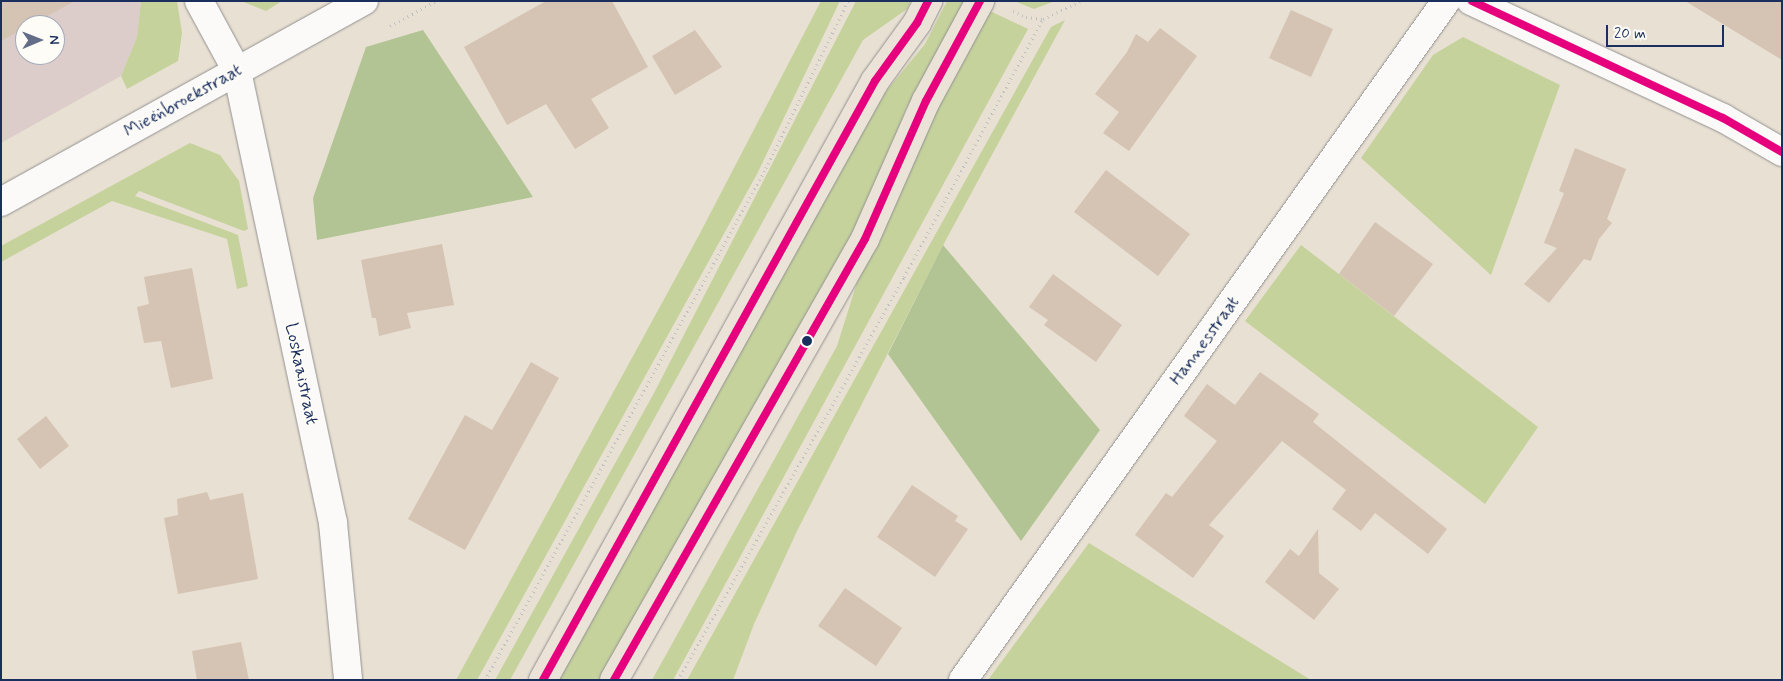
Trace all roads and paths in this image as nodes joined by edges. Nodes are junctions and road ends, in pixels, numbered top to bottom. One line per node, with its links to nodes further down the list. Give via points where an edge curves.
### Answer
1 (199, 1): 10 (street, Loskaaistraat)
2 (364, 1): 10 (street, Mieënbroekstraat)
3 (848, 1): 14 (path, via 766,168)
4 (928, 1): 15 (main road, via 917,23 875,81)
5 (1082, 1): 9 (path)
6 (1446, 1): 18 (street, Hannesstraat)
7 (1472, 1): 11 (street, via 1723,118)
8 (992, 4): 9 (path, via 1026,17); 16 (main road, via 926,101 865,239)
9 (1043, 19): 17 (path, via 904,277)
10 (237, 71): 12 (street, Mieënbroekstraat); 13 (street, Loskaaistraat, via 333,523 350,667)
11 (1782, 152)
12 (1, 202)
13 (348, 680)
14 (484, 680)
15 (543, 680)
16 (614, 680)
17 (678, 680)
18 (963, 680)

